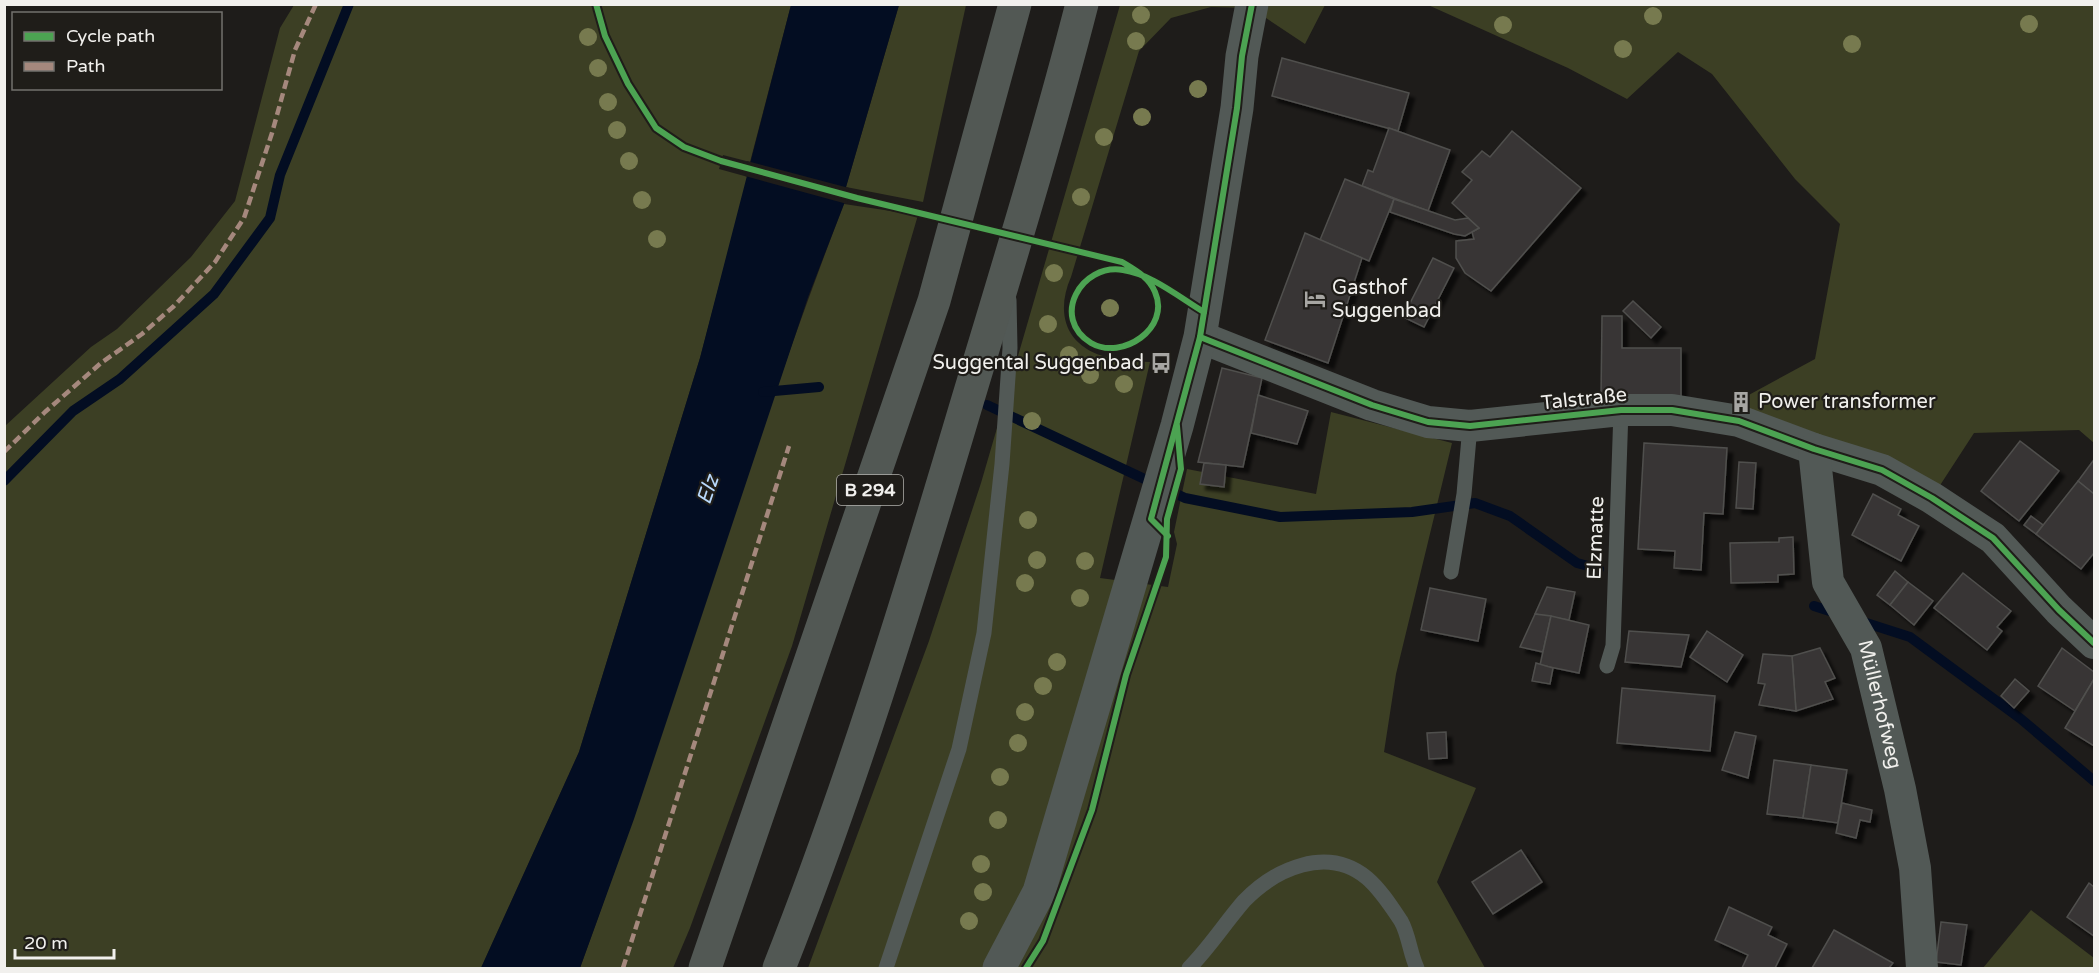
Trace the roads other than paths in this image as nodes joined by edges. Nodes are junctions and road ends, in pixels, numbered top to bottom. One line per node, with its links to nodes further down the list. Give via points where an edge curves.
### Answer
1 (1015, 4): 12 (highway, B 294, via 934,301)
2 (1082, 4): 4 (highway)
3 (1252, 4): 5 (street)
4 (1009, 264): 13 (highway, via 908,599); 14 (lane, via 1010,348 984,633 958,749)
5 (1200, 337): 7 (street, Talstraße, via 1372,405 1428,422); 15 (street, via 1151,519 1038,892)
6 (1621, 410): 7 (street, Talstraße); 8 (street, Talstraße, via 1672,410 1739,420); 11 (lane, Elzmatte, via 1613,646)
7 (1470, 426): 9 (lane)
8 (1814, 449): 10 (street, Talstraße, via 1882,470 1993,538); 18 (street, Müllerhofweg, via 1828,582 1866,648 1900,789 1915,868)
9 (1451, 572)
10 (2094, 643)
11 (1607, 666)
12 (705, 969)
13 (779, 969)
14 (886, 969)
15 (999, 969)
16 (1189, 969): 17 (lane, via 1254,893 1278,873 1319,861 1365,876 1379,890 1402,923)
17 (1417, 969)
18 (1922, 969)

